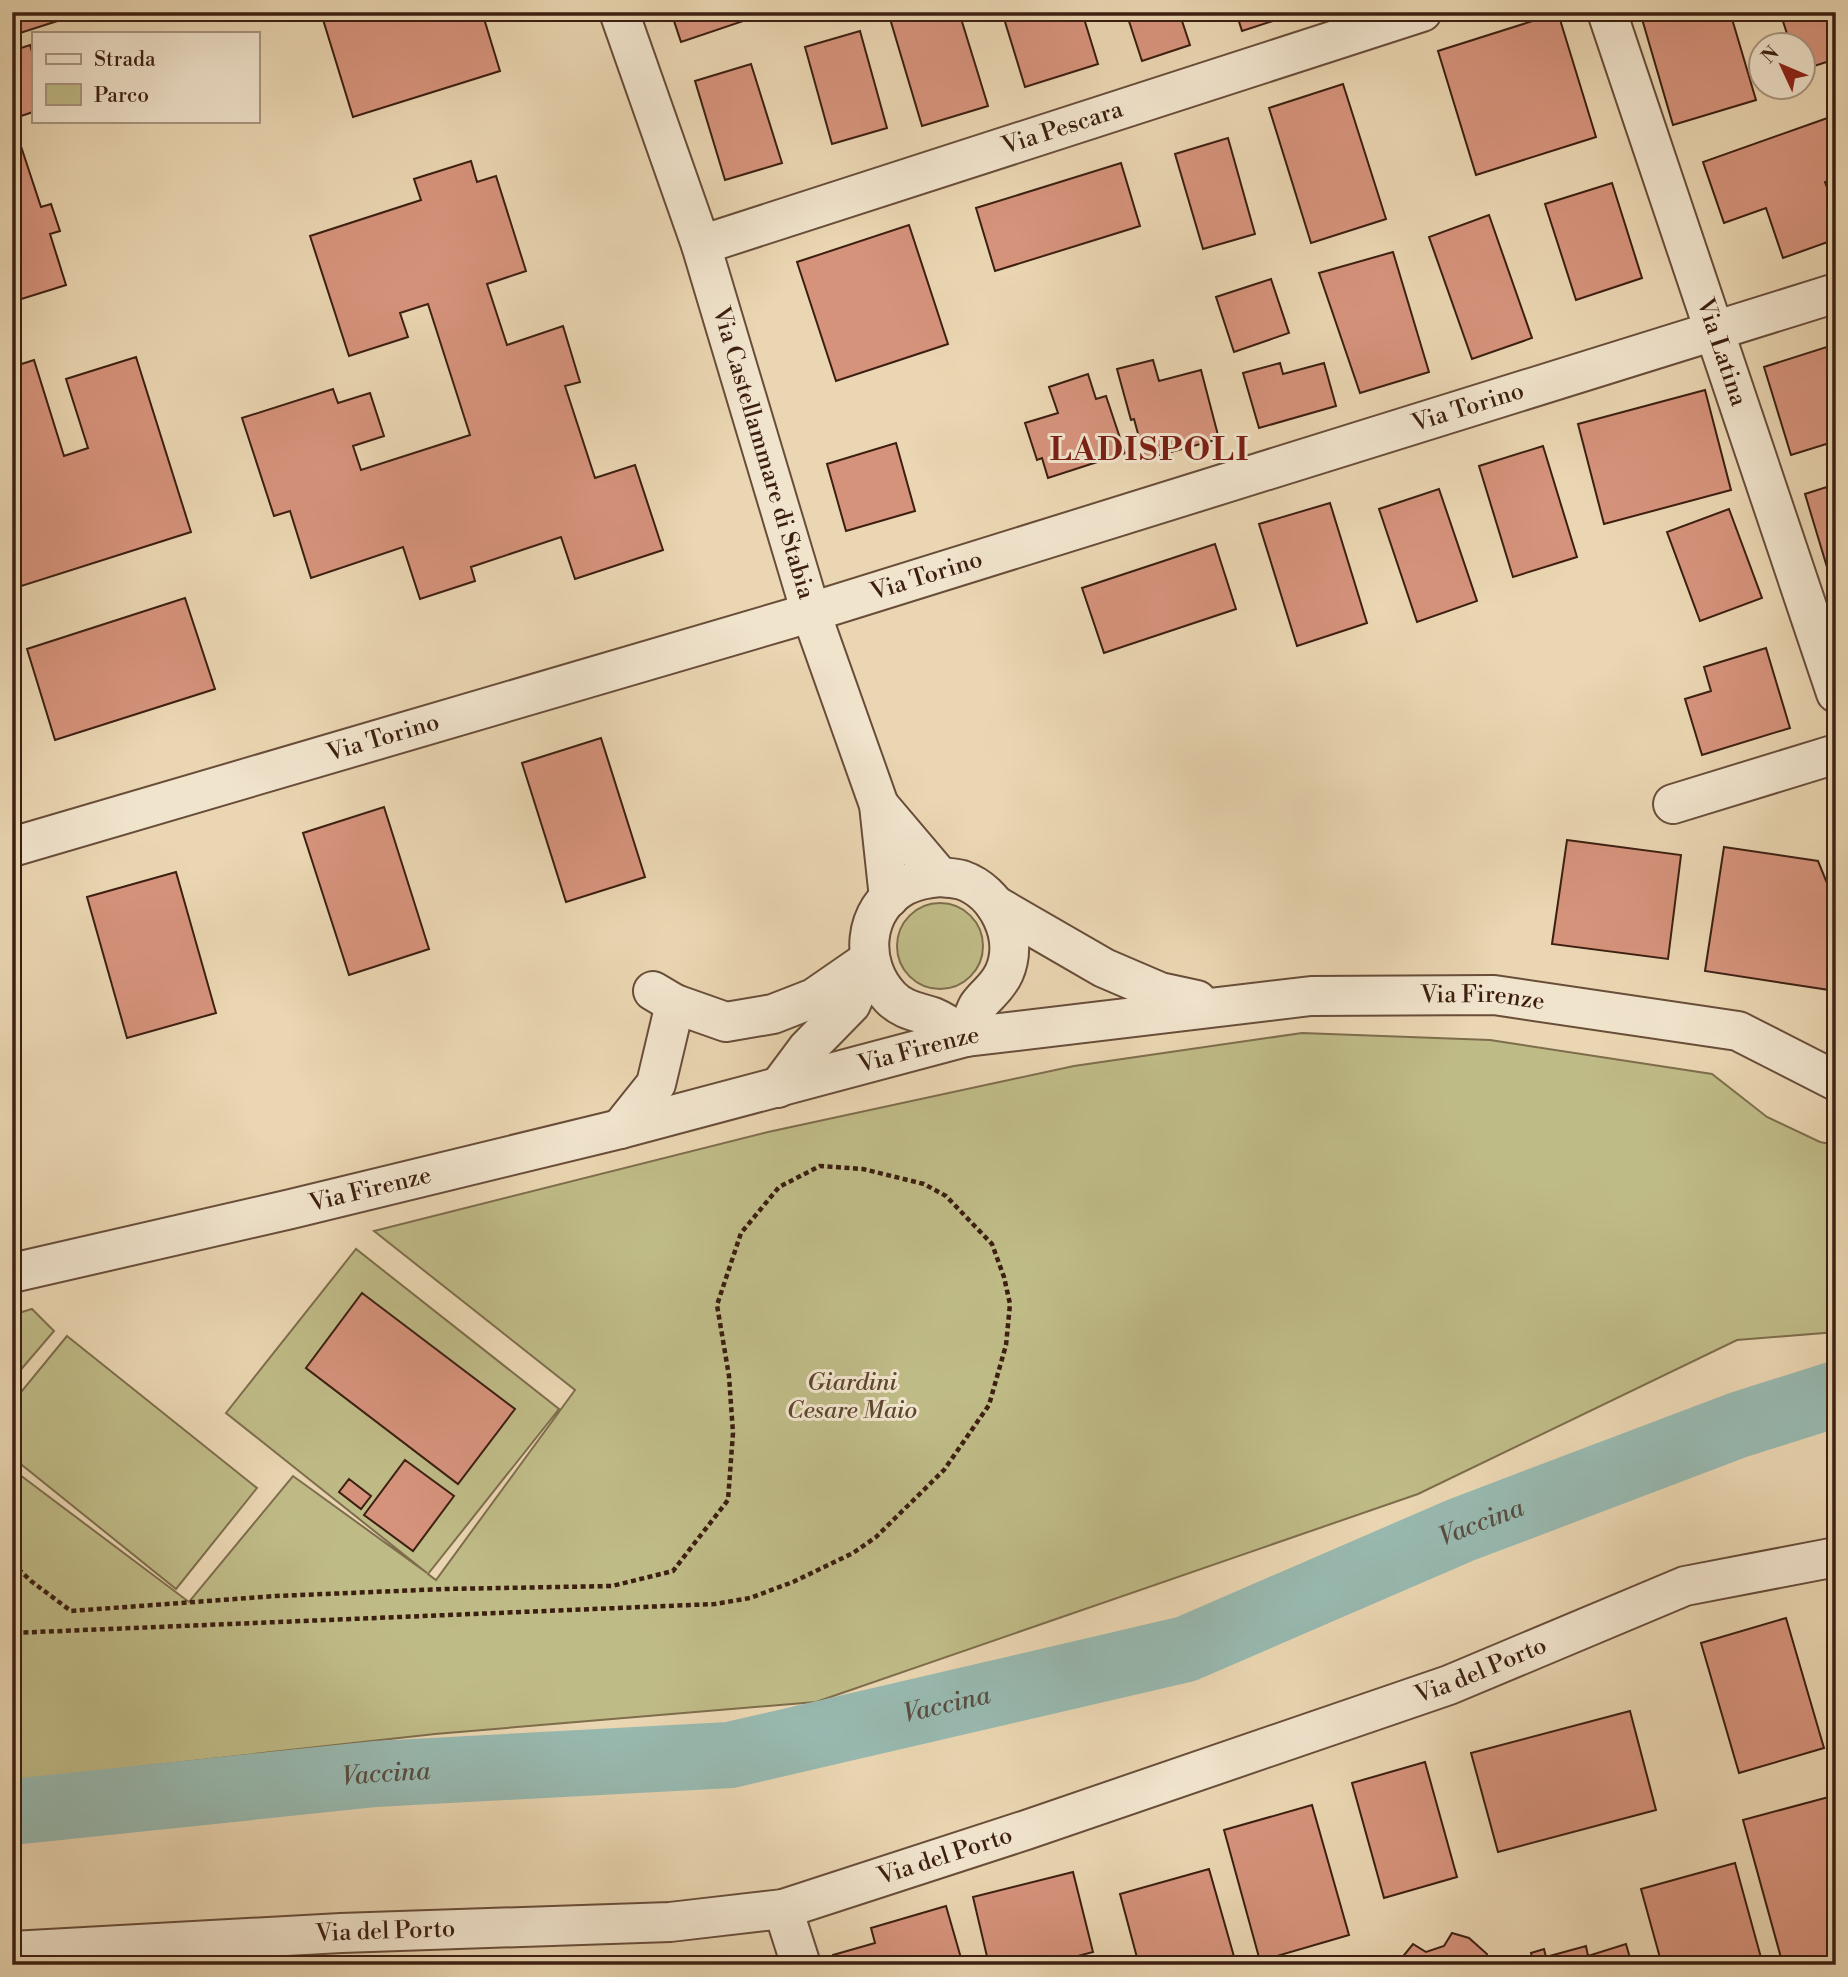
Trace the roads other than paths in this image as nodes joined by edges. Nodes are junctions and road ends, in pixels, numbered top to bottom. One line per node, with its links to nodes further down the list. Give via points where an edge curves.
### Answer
1 (620, 12): 4 (street, Via Castellammare di Stabia)
2 (1422, 12): 4 (street, Via Pescara)
3 (1607, 12): 6 (street, Via Latina)
4 (702, 244): 7 (street, Via Castellammare di Stabia)
5 (1836, 293): 6 (street, Via Torino)
6 (1714, 330): 7 (street, Via Torino); 8 (street, Via Latina)
7 (811, 612): 11 (street, Via Castellammare di Stabia); 12 (street, Via Torino)
8 (1836, 693)
9 (1836, 754): 10 (street)
10 (1673, 804)
11 (879, 805): 13 (street); 14 (street, Via Castellammare di Stabia)
12 (12, 847)
13 (940, 877): 14 (street, via 921,879); 15 (street, via 961,880)
14 (889, 898): 16 (street, via 869,937)
15 (995, 905): 17 (street, via 1104,968 1160,992); 19 (street, via 1008,936 1006,970 995,990 978,1005)
16 (869, 960): 19 (street, via 877,982 892,1000); 22 (street, via 851,1004 807,1049); 23 (street, via 814,998 773,1014 726,1022 664,998 656,1084)
17 (1223, 1006): 18 (street, Via Firenze, via 1311,996 1494,995); 19 (street, Via Firenze)
18 (1738, 1031): 20 (street); 21 (street, Via Firenze)
19 (966, 1037): 22 (street, Via Firenze)
20 (1836, 1050)
21 (1836, 1081)
22 (778, 1088): 23 (street, Via Firenze)
23 (620, 1129): 24 (street, Via Firenze)
24 (12, 1273)
25 (1836, 1557): 26 (street, Via del Porto, via 1685,1586 1449,1685)
26 (783, 1909): 28 (street, Via del Porto, via 670,1922 341,1933); 29 (street)
27 (12, 1951): 28 (street, Via del Porto)
28 (58, 1957)
29 (801, 1965)

